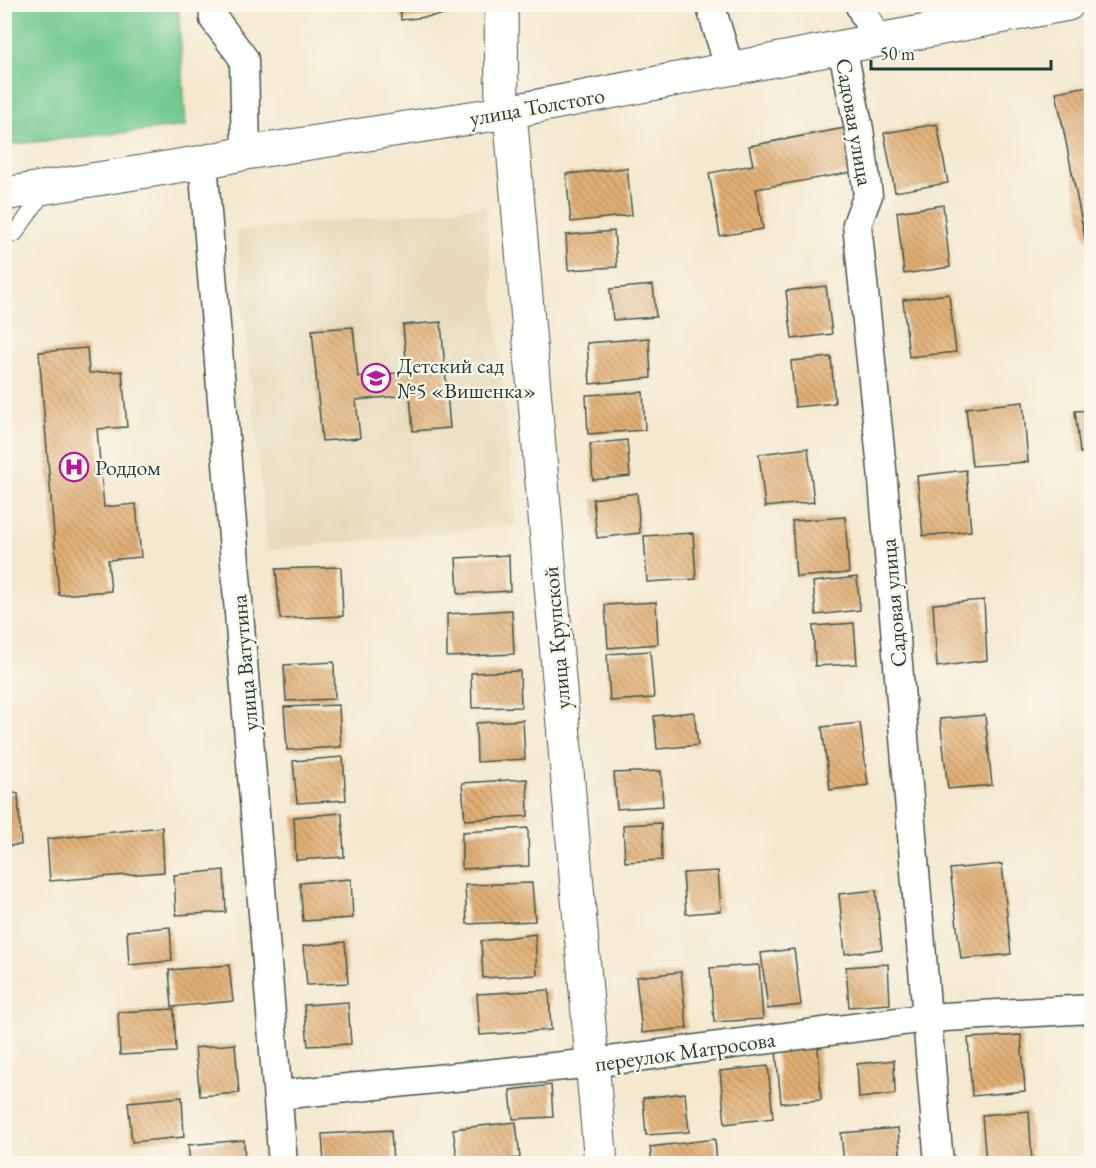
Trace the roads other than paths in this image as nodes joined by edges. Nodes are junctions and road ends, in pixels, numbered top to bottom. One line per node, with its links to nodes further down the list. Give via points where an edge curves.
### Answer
1 (213, 4): 10 (street, via 214,19 244,59)
2 (501, 4): 9 (main road, улица Крупской)
3 (710, 4): 8 (street)
4 (859, 4): 6 (street, Садовая улица)
5 (1068, 4): 6 (main road, улица Толстого)
6 (877, 41): 7 (main road, улица Толстого)
7 (842, 47): 8 (main road, улица Толстого); 16 (street, Садовая улица, via 868,195 857,224 882,469)
8 (730, 70): 9 (main road, улица Толстого)
9 (506, 113): 10 (main road, улица Толстого); 17 (main road, улица Крупской)
10 (246, 153): 11 (main road, улица Толстого)
11 (203, 162): 12 (main road, улица Толстого); 18 (street, улица Ватутина)
12 (47, 187): 13 (main road, улица Толстого); 14 (lane, via 15,234)
13 (4, 194)
14 (4, 236)
15 (1092, 1009): 16 (street, переулок Матросова)
16 (926, 1018): 17 (street, переулок Матросова); 21 (street, Садовая улица)
17 (593, 1063): 18 (street, переулок Матросова); 20 (main road, улица Крупской)
18 (279, 1095): 19 (street, улица Ватутина)
19 (283, 1164)
20 (601, 1164)
21 (939, 1164)

